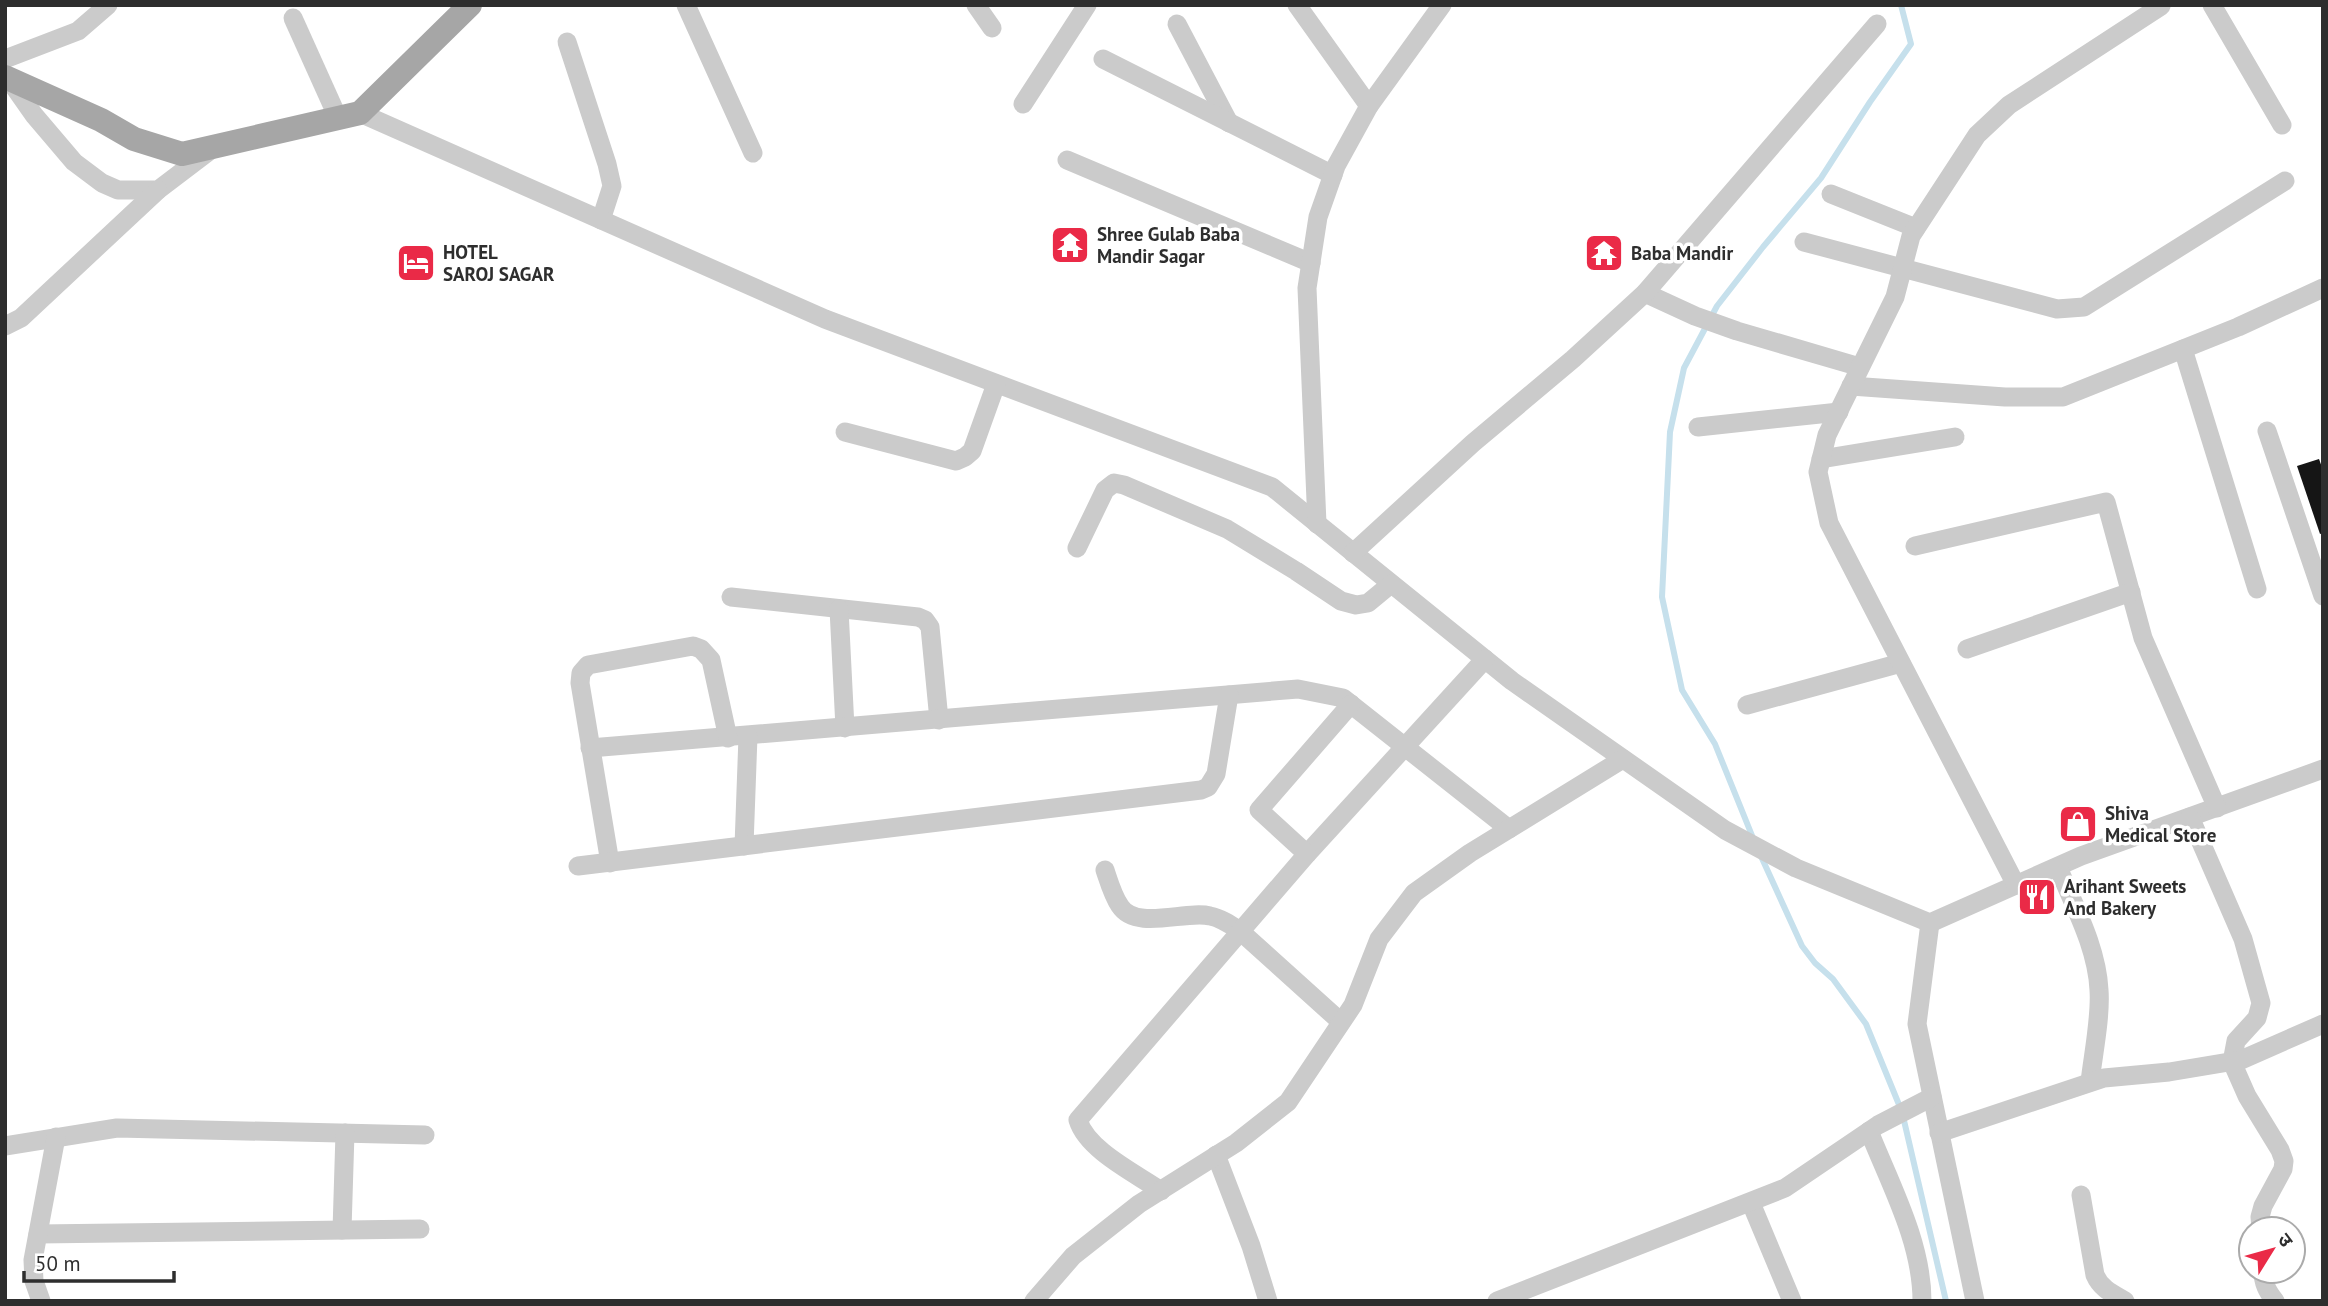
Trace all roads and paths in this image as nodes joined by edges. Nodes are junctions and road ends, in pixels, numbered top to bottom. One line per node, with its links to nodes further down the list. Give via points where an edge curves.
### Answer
1 (108, 5): 16 (street)
2 (470, 5): 19 (main road)
3 (686, 5): 23 (street)
4 (976, 5): 13 (street)
5 (1087, 5): 17 (street)
6 (1297, 5): 18 (street)
7 (1442, 5): 18 (street)
8 (2212, 5): 21 (street)
9 (2161, 6): 30 (street, via 2009,105 1977,135)
10 (293, 18): 19 (street)
11 (1177, 24): 20 (street)
12 (1877, 24): 35 (street)
13 (992, 29)
14 (567, 42): 29 (street, via 612,186)
15 (1103, 59): 20 (street)
16 (12, 75): 22 (main road, via 134,139 183,154); 27 (street, via 34,115 74,162 118,190)
17 (1023, 104)
18 (1368, 107): 25 (street)
19 (349, 115): 22 (main road); 29 (street)
20 (1228, 123): 25 (street)
21 (2282, 124)
22 (215, 146): 27 (street)
23 (753, 153)
24 (1067, 160): 32 (street)
25 (1333, 176): 32 (street, via 1318,217)
26 (2285, 181): 33 (street, via 2084,307 2057,309)
27 (158, 190): 36 (street)
28 (1831, 194): 30 (street)
29 (601, 220): 39 (street, via 825,319)
30 (1916, 228): 33 (street)
31 (1804, 242): 33 (street)
32 (1311, 263): 47 (street, via 1307,288)
33 (1902, 268): 38 (street, via 1895,297)
34 (2323, 288): 37 (street)
35 (1645, 293): 38 (street, via 1737,331); 50 (street)
36 (8, 329)
37 (2183, 349): 40 (street, via 2063,397); 52 (street)
38 (1860, 366): 40 (street)
39 (996, 384): 44 (street, via 972,451 956,461); 47 (street, via 1272,487)
40 (1851, 386): 41 (street)
41 (1839, 412): 42 (street); 46 (street)
42 (1698, 427)
43 (2267, 431): 54 (street)
44 (845, 432)
45 (1955, 436): 46 (street)
46 (1821, 459): 59 (street, via 1818,472 1829,523)
47 (1317, 524): 50 (street)
48 (1915, 546): 53 (street, via 2106,502)
49 (1077, 548): 51 (street, via 1105,490 1114,483 1227,529 1341,601 1367,603)
50 (1353, 553): 51 (street)
51 (1391, 584): 58 (street)
52 (2257, 589)
53 (2131, 592): 57 (street); 71 (street, via 2143,638)
54 (2323, 596)
55 (731, 597): 56 (street)
56 (839, 608): 63 (street, via 925,620 930,627); 64 (street)
57 (1967, 649)
58 (1485, 659): 67 (street); 69 (street)
59 (1901, 663): 62 (street); 80 (street)
60 (1229, 695): 61 (street, via 1298,689 1343,698); 63 (street); 74 (street, via 1216,774 1202,790)
61 (1351, 704): 67 (street); 75 (street, via 1259,810)
62 (1746, 705)
63 (939, 720): 64 (street)
64 (845, 728): 65 (street)
65 (748, 736): 66 (street); 74 (street)
66 (728, 738): 68 (street); 68 (street, via 711,660 694,646 587,665 580,682)
67 (1406, 747): 73 (street); 75 (street)
68 (590, 748): 76 (street)
69 (1623, 759): 73 (street); 81 (street, via 1725,830 1796,868)
70 (2323, 769): 71 (street)
71 (2217, 808): 72 (street)
72 (2190, 817): 78 (street); 85 (street, via 2243,939 2261,1003 2261,1012 2236,1041)
73 (1509, 829): 83 (street, via 1414,894 1379,939 1353,1005)
74 (744, 846): 76 (street)
75 (1307, 854): 82 (street)
76 (610, 863): 77 (street)
77 (578, 866)
78 (2058, 867): 80 (street); 86 (street, via 2098,976)
79 (1105, 870): 82 (street, via 1120,908 1130,915 1143,919 1211,916)
80 (2016, 885): 81 (street)
81 (1930, 923): 87 (street, via 1917,1024)
82 (1240, 931): 83 (street); 95 (street, via 1077,1120 1092,1144)
83 (1341, 1022): 94 (street, via 1288,1102)
84 (2323, 1024): 85 (street)
85 (2232, 1062): 86 (street); 98 (street, via 2284,1161)
86 (2090, 1082): 90 (street)
87 (1932, 1097): 88 (street); 90 (street)
88 (1873, 1128): 97 (street, via 1785,1188); 109 (street, via 1906,1221 1922,1282)
89 (345, 1133): 91 (street); 92 (street, via 117,1128); 100 (street)
90 (1939, 1133): 110 (street)
91 (425, 1135)
92 (56, 1137): 93 (street); 101 (street)
93 (5, 1146)
94 (1216, 1156): 95 (street); 106 (street)
95 (1161, 1191): 105 (street, via 1073,1256)
96 (2081, 1195): 111 (street, via 2095,1275)
97 (1751, 1203): 103 (street); 108 (street)
98 (2261, 1215)
99 (420, 1229): 100 (street)
100 (342, 1230): 101 (street)
101 (38, 1234): 104 (street, via 33,1260)
102 (2265, 1285): 112 (street)
103 (1545, 1292): 107 (street)
104 (41, 1301)
105 (1034, 1301)
106 (1268, 1301)
107 (1497, 1301)
108 (1793, 1301)
109 (1922, 1301)
110 (1975, 1301)
111 (2125, 1301)
112 (2275, 1301)

